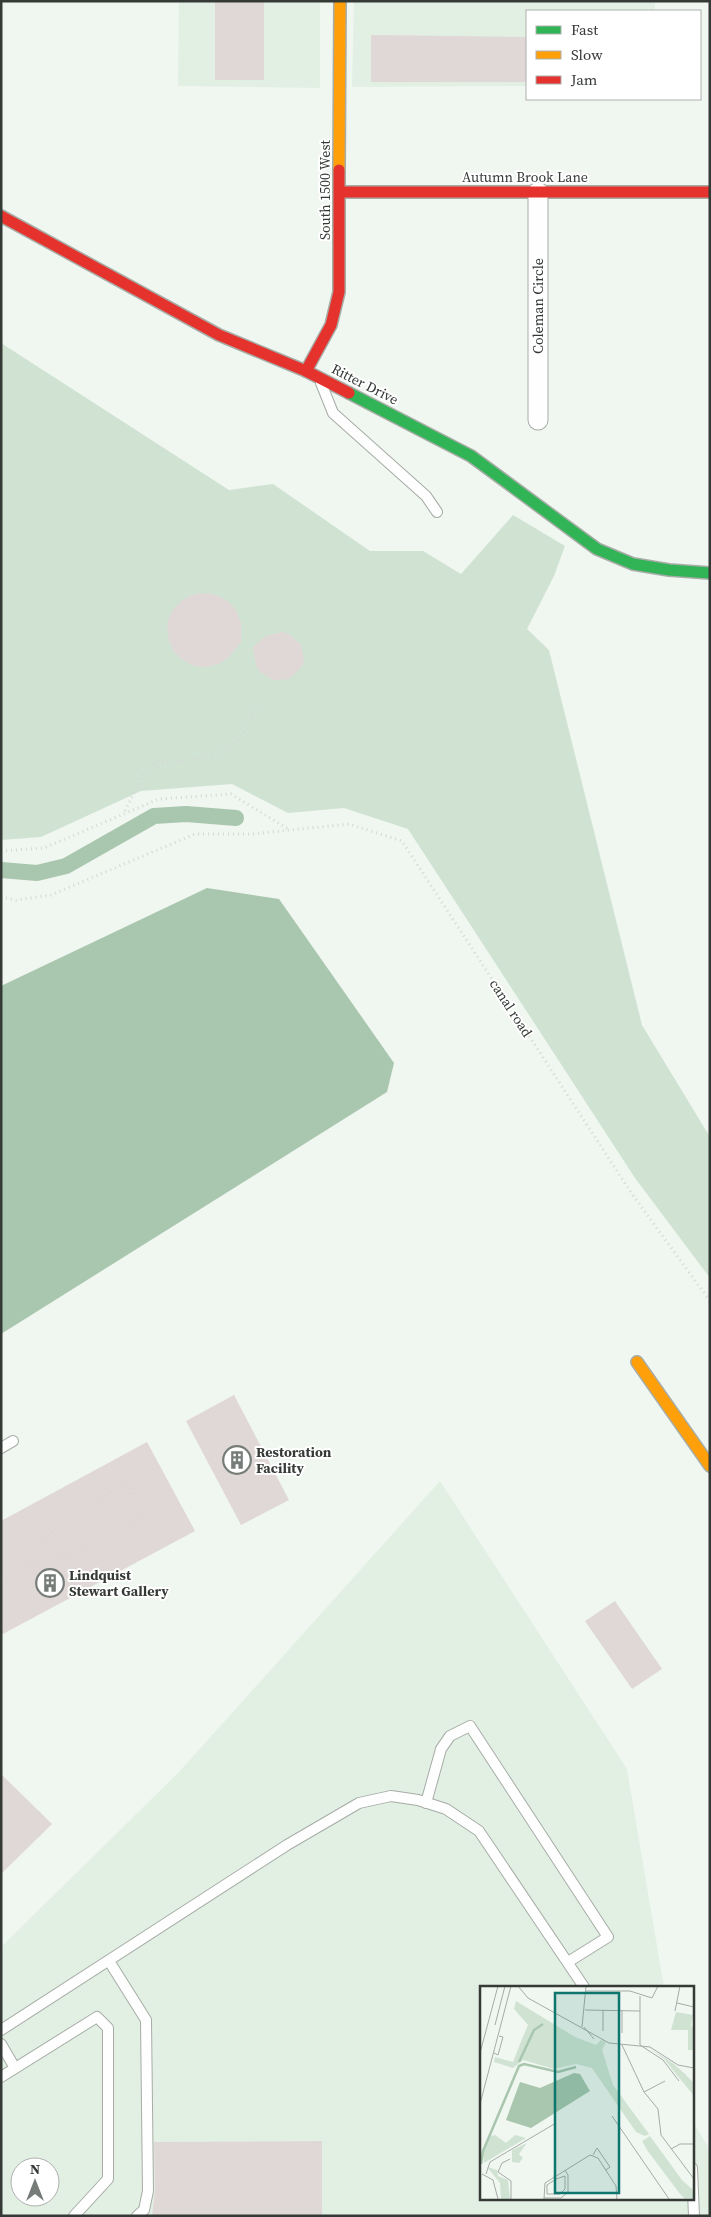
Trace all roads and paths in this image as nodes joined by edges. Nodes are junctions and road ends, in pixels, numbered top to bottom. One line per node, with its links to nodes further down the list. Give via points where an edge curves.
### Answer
1 (340, 1): 2 (street, South 1500 West)
2 (340, 192): 3 (street, Autumn Brook Lane); 6 (street, South 1500 West, via 339,292 331,325)
3 (538, 192): 4 (street, Autumn Brook Lane); 8 (street, Coleman Circle)
4 (710, 192)
5 (1, 216): 6 (street, Ritter Drive, via 219,335)
6 (306, 371): 7 (street, Ritter Drive)
7 (319, 378): 9 (lane, via 333,413 426,496); 10 (street, Ritter Drive, via 471,456 597,549 633,564)
8 (538, 420)
9 (437, 512)
10 (710, 573)
11 (260, 701): 12 (path, via 237,740 214,755 191,762 156,762 143,774)
12 (125, 812): 13 (path, via 159,799 231,794); 14 (path, via 44,848)
13 (289, 830): 15 (path, canal road, via 195,834 52,895 16,900); 16 (path, canal road, via 349,824 402,841 632,1194)
14 (1, 850)
15 (1, 897)
16 (710, 1301)
17 (637, 1362): 20 (street)
18 (13, 1441): 19 (lane)
19 (1, 1448)
20 (710, 1466)
21 (23, 1570): 21 (path, via 86,1548 132,1526 143,1516 130,1482 52,1531); 22 (path)
22 (1, 1580)
23 (426, 1802): 24 (lane, via 391,1796 359,1803 287,1844); 25 (lane, via 446,1809 479,1831); 25 (lane, via 441,1749 450,1736 470,1726 608,1937)
24 (109, 1961): 27 (lane); 33 (lane, via 146,2020 148,2191 144,2210)
25 (568, 1962): 26 (lane)
26 (583, 1986)
27 (1, 2030)
28 (1, 2044): 29 (lane)
29 (15, 2068): 30 (lane); 32 (lane, via 97,2017 108,2028 108,2179)
30 (1, 2077)
31 (693, 2200): 34 (lane)
32 (75, 2215)
33 (137, 2216)
34 (694, 2216)

